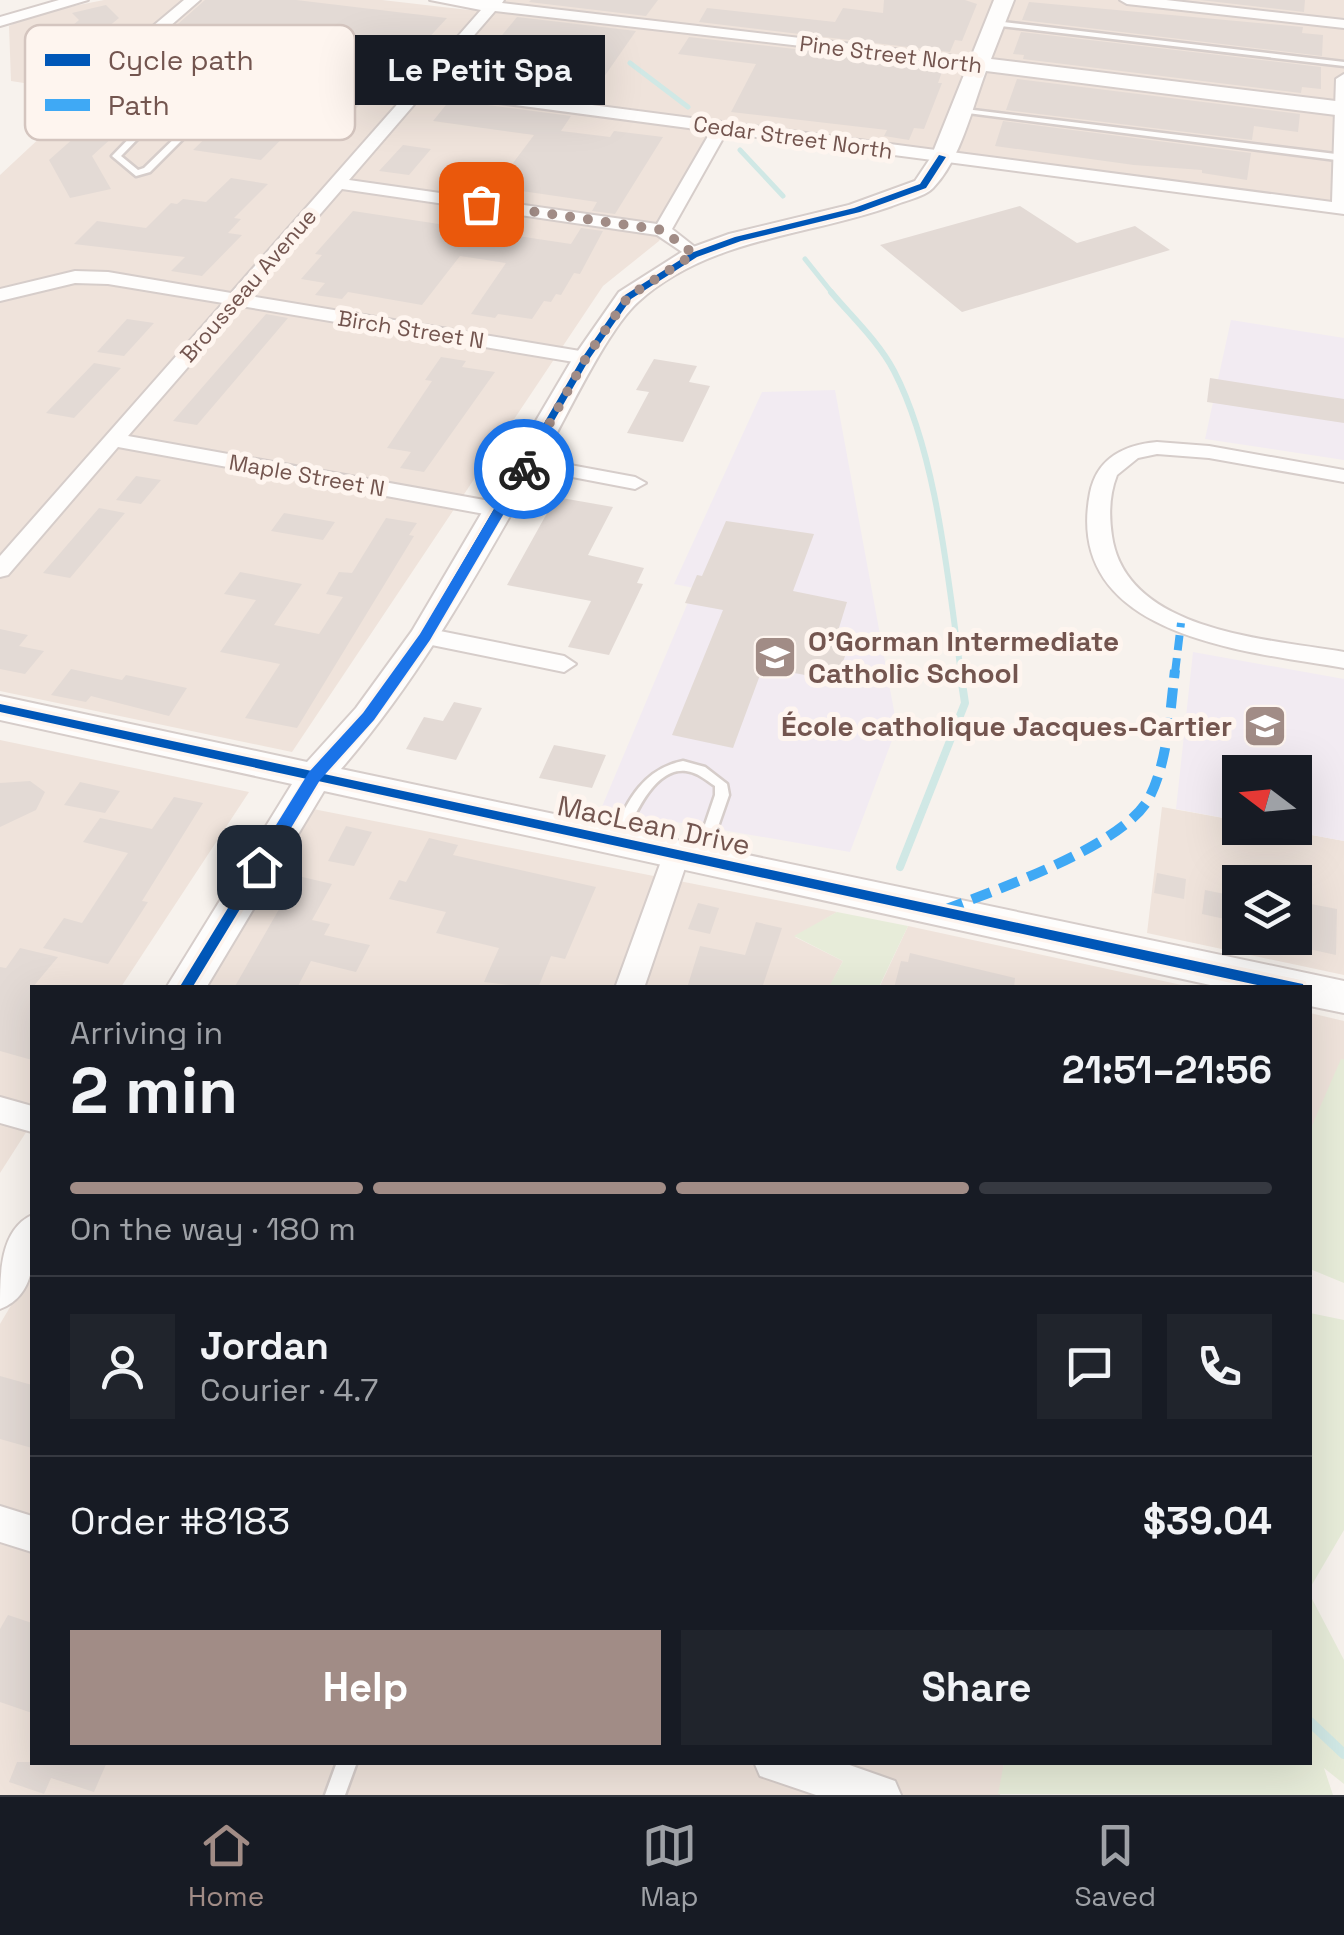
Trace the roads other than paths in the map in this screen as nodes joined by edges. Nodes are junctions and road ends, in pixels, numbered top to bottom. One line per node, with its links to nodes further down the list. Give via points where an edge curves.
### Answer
1 (81, 0): 7 (street)
2 (193, 0): 10 (street)
3 (437, 0): 6 (street, Pine Street North)
4 (1004, 0): 8 (main road)
5 (1128, 0): 9 (street)
6 (494, 3): 11 (street, Pine Street North); 15 (street, Brousseau Avenue)
7 (0, 22)
8 (995, 24): 11 (main road); 12 (lane)
9 (1344, 24)
10 (163, 25)
11 (979, 64): 16 (main road, Pine Street North); 17 (main road)
12 (1344, 64)
13 (355, 79): 15 (street, Cedar Street North)
14 (1344, 79): 16 (street)
15 (420, 87): 18 (street, Cedar Street North); 23 (street, Brousseau Avenue)
16 (1344, 109): 22 (street)
17 (960, 110): 21 (main road); 22 (lane)
18 (721, 127): 21 (street, Cedar Street North); 25 (street)
19 (132, 140): 20 (lane, via 116,156 136,173)
20 (178, 140)
21 (942, 157): 24 (street, Cedar Street North); 26 (main road, via 923,186)
22 (1343, 158): 24 (street)
23 (336, 183): 25 (street); 28 (street, Brousseau Avenue)
24 (1343, 209)
25 (662, 230): 26 (street)
26 (694, 254): 29 (main road, via 628,297)
27 (0, 294): 28 (street, Birch Street N, via 75,277)
28 (235, 300): 29 (street, Birch Street N); 30 (street, Brousseau Avenue)
29 (586, 358): 31 (main road)
30 (113, 440): 34 (street, Maple Street N); 35 (street, Brousseau Avenue)
31 (527, 463): 33 (street); 34 (main road)
32 (1344, 476): 37 (street, via 1180,449 1139,450 1112,464 1098,523 1105,558 1124,591 1158,616)
33 (634, 483)
34 (501, 510): 36 (main road)
35 (0, 570)
36 (425, 636): 38 (street); 40 (main road, via 368,716)
37 (1344, 660)
38 (564, 664)
39 (0, 708): 40 (main road, MacLean Drive)
40 (314, 776): 41 (main road, MacLean Drive); 43 (main road)
41 (614, 842): 42 (main road, MacLean Drive); 42 (lane, via 650,778 686,768 721,784 722,795)
42 (688, 858): 44 (street); 45 (main road, MacLean Drive)
43 (187, 985)
44 (630, 985)
45 (1284, 985)
46 (1312, 990): 47 (main road)
47 (1344, 997)
48 (0, 1110): 49 (street)
49 (30, 1118)
50 (30, 1238): 51 (main road)
51 (0, 1288)
52 (0, 1524): 53 (street)
53 (30, 1533)
54 (346, 1765): 56 (lane)
55 (784, 1765): 57 (street)
56 (335, 1795)
57 (880, 1795)

